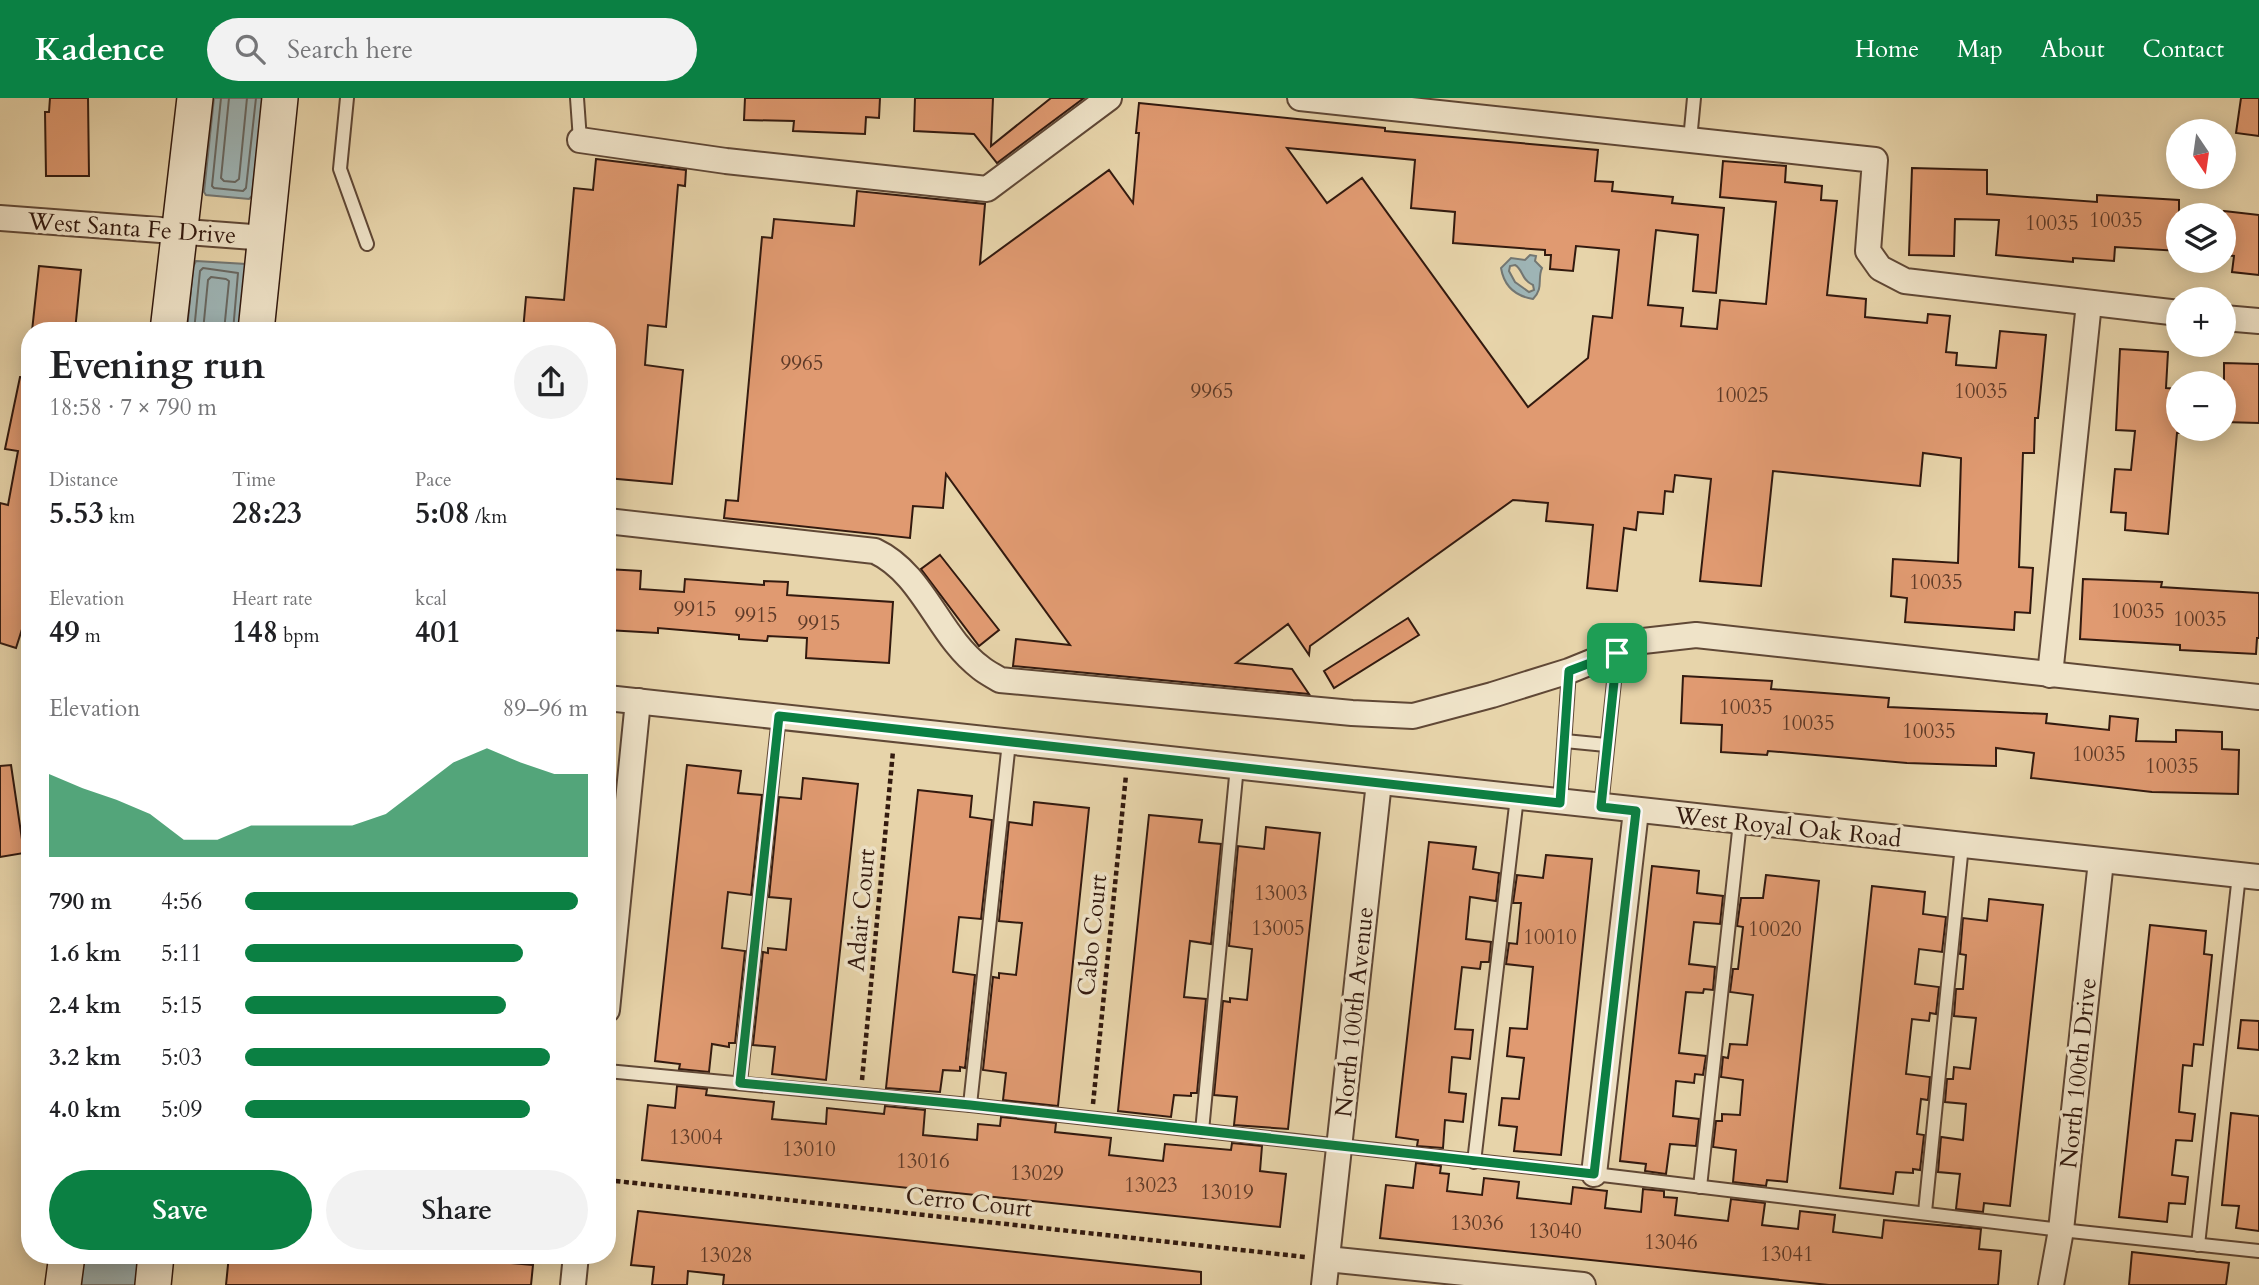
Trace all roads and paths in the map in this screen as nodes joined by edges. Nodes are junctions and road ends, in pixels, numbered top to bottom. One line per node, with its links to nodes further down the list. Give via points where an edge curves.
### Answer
1 (195, 98): 11 (main road)
2 (280, 98): 12 (main road)
3 (347, 98): 13 (lane, via 340,169)
4 (578, 98): 8 (lane)
5 (1109, 98): 8 (street, via 987,189)
6 (1300, 98): 9 (street)
7 (1694, 98): 9 (lane)
8 (580, 140)
9 (1690, 140): 14 (street, via 1875,160 1868,250 1880,268 1905,281)
10 (0, 218): 11 (street, West Santa Fe Drive)
11 (179, 232): 12 (street, West Santa Fe Drive); 18 (main road)
12 (265, 238): 19 (main road)
13 (368, 244)
14 (2089, 303): 15 (street); 23 (street)
15 (2166, 312)
16 (2236, 318): 17 (street)
17 (2259, 321)
18 (169, 322)
19 (257, 322)
20 (616, 522): 22 (street, via 875,551 891,558 960,646 980,668 1000,680 1413,716)
21 (1617, 653): 22 (street); 23 (street, via 1643,641 1696,635); 31 (lane)
22 (1569, 671): 29 (lane)
23 (2050, 675): 24 (street)
24 (2259, 697)
25 (616, 699): 26 (street, West Royal Oak Road)
26 (638, 701): 27 (street, West Royal Oak Road); 40 (street)
27 (779, 716): 28 (street, West Royal Oak Road); 45 (lane)
28 (895, 729): 30 (street, West Royal Oak Road); 46 (path, Adair Court)
29 (1565, 741): 31 (lane); 36 (lane)
30 (1009, 742): 32 (street, West Royal Oak Road); 47 (lane)
31 (1606, 745): 37 (lane)
32 (1128, 755): 33 (street, West Royal Oak Road); 48 (path, Cabo Court)
33 (1237, 766): 34 (street, West Royal Oak Road); 49 (lane)
34 (1379, 782): 35 (street, West Royal Oak Road); 50 (street, North 100th Avenue)
35 (1517, 797): 36 (street, West Royal Oak Road); 51 (lane)
36 (1560, 803): 37 (street, West Royal Oak Road)
37 (1601, 807): 38 (street, West Royal Oak Road)
38 (1636, 811): 39 (street, West Royal Oak Road); 52 (street)
39 (1740, 822): 41 (street, West Royal Oak Road); 54 (lane)
40 (616, 843)
41 (1962, 845): 42 (street, West Royal Oak Road); 55 (lane)
42 (2101, 861): 43 (street, West Royal Oak Road); 56 (street, North 100th Drive)
43 (2249, 876): 57 (lane)
44 (616, 1072): 45 (lane)
45 (740, 1083): 46 (lane)
46 (861, 1095): 47 (lane)
47 (970, 1105): 48 (lane)
48 (1091, 1119): 49 (lane)
49 (1202, 1131): 50 (lane)
50 (1340, 1147): 51 (lane); 59 (street, North 100th Avenue)
51 (1474, 1162): 52 (lane)
52 (1594, 1174): 54 (lane)
53 (616, 1181): 59 (path, Cerro Court)
54 (1700, 1187): 55 (lane)
55 (1925, 1212): 56 (lane)
56 (2061, 1230): 57 (lane); 68 (street, North 100th Drive)
57 (2198, 1245): 58 (lane)
58 (2259, 1251)
59 (1327, 1259): 66 (street, North 100th Avenue); 67 (street)
60 (66, 1264): 63 (main road)
61 (155, 1264): 64 (main road)
62 (575, 1264): 65 (street)
63 (63, 1285)
64 (153, 1285)
65 (573, 1285)
66 (1324, 1285)
67 (1583, 1285)
68 (2051, 1285)

